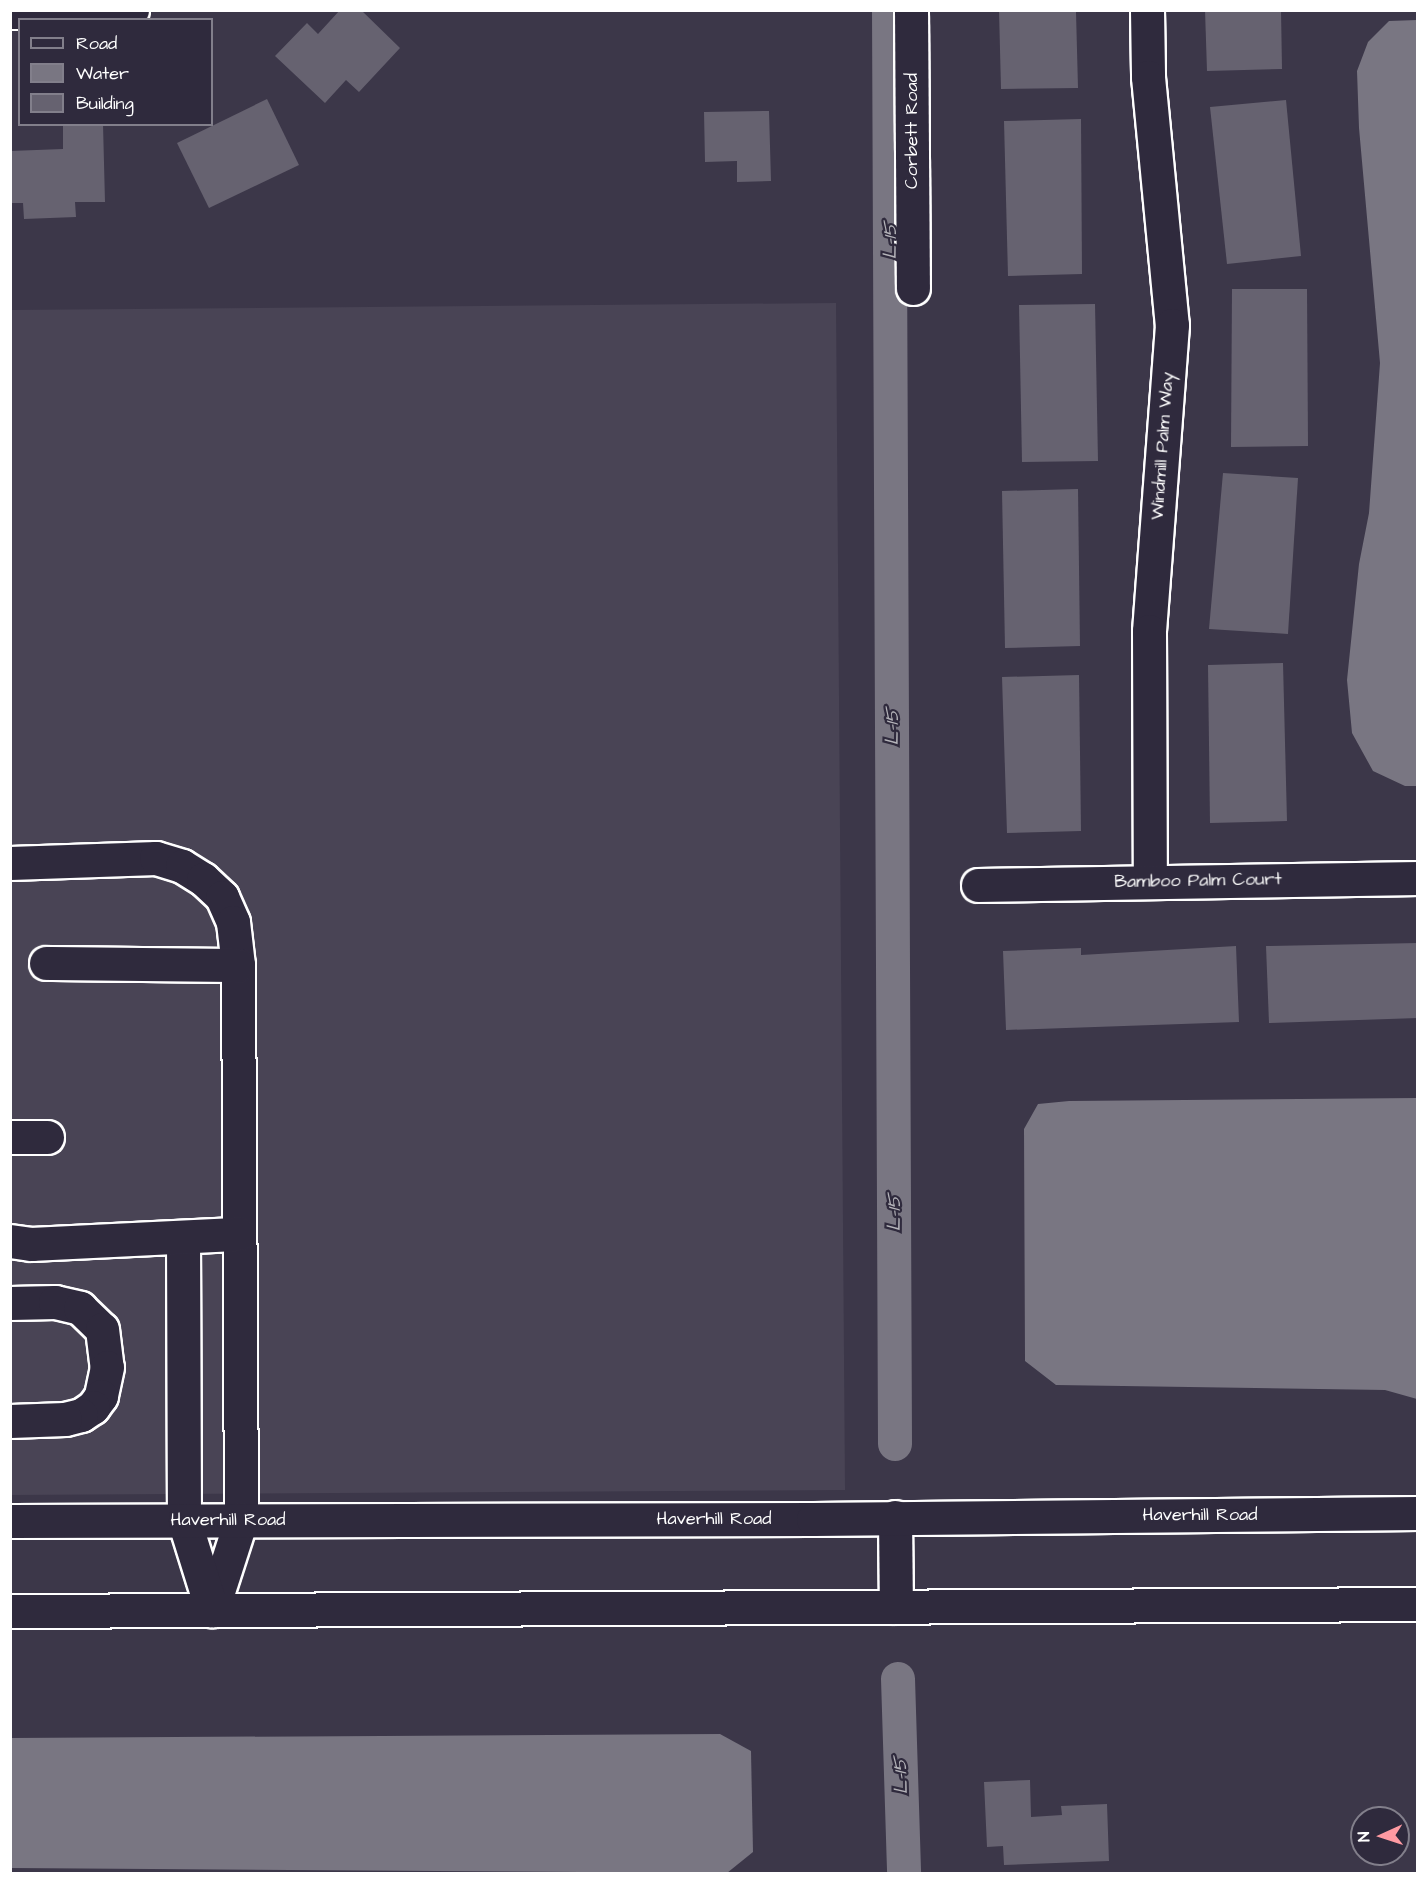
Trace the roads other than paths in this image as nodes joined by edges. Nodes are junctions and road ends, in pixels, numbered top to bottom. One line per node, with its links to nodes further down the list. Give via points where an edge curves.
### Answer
1 (132, 10): 4 (street)
2 (911, 10): 5 (street, Corbett Road)
3 (1147, 10): 8 (street, Windmill Palm Way, via 1148,77 1172,324 1149,631)
4 (10, 12)
5 (913, 288)
6 (10, 863): 11 (street, via 156,858 182,866 222,897 233,922)
7 (1418, 878): 8 (street, Bamboo Palm Court)
8 (1150, 882): 9 (street, Bamboo Palm Court)
9 (978, 885)
10 (46, 963): 11 (street)
11 (238, 965): 14 (street)
12 (10, 1137): 13 (street)
13 (47, 1137)
14 (239, 1234): 15 (street); 22 (street)
15 (183, 1237): 16 (street, via 32,1244); 21 (street)
16 (10, 1241)
17 (10, 1303): 18 (street, via 55,1302 80,1308 102,1329 107,1367 101,1396 81,1415)
18 (10, 1421)
19 (1418, 1513): 20 (street, Haverhill Road)
20 (895, 1517): 22 (street, Haverhill Road); 25 (street)
21 (184, 1520): 22 (street, Haverhill Road); 23 (street, Haverhill Road); 26 (street)
22 (241, 1520): 26 (street)
23 (10, 1521)
24 (1418, 1604): 25 (street)
25 (896, 1607): 26 (street)
26 (212, 1610): 27 (street)
27 (10, 1611)

